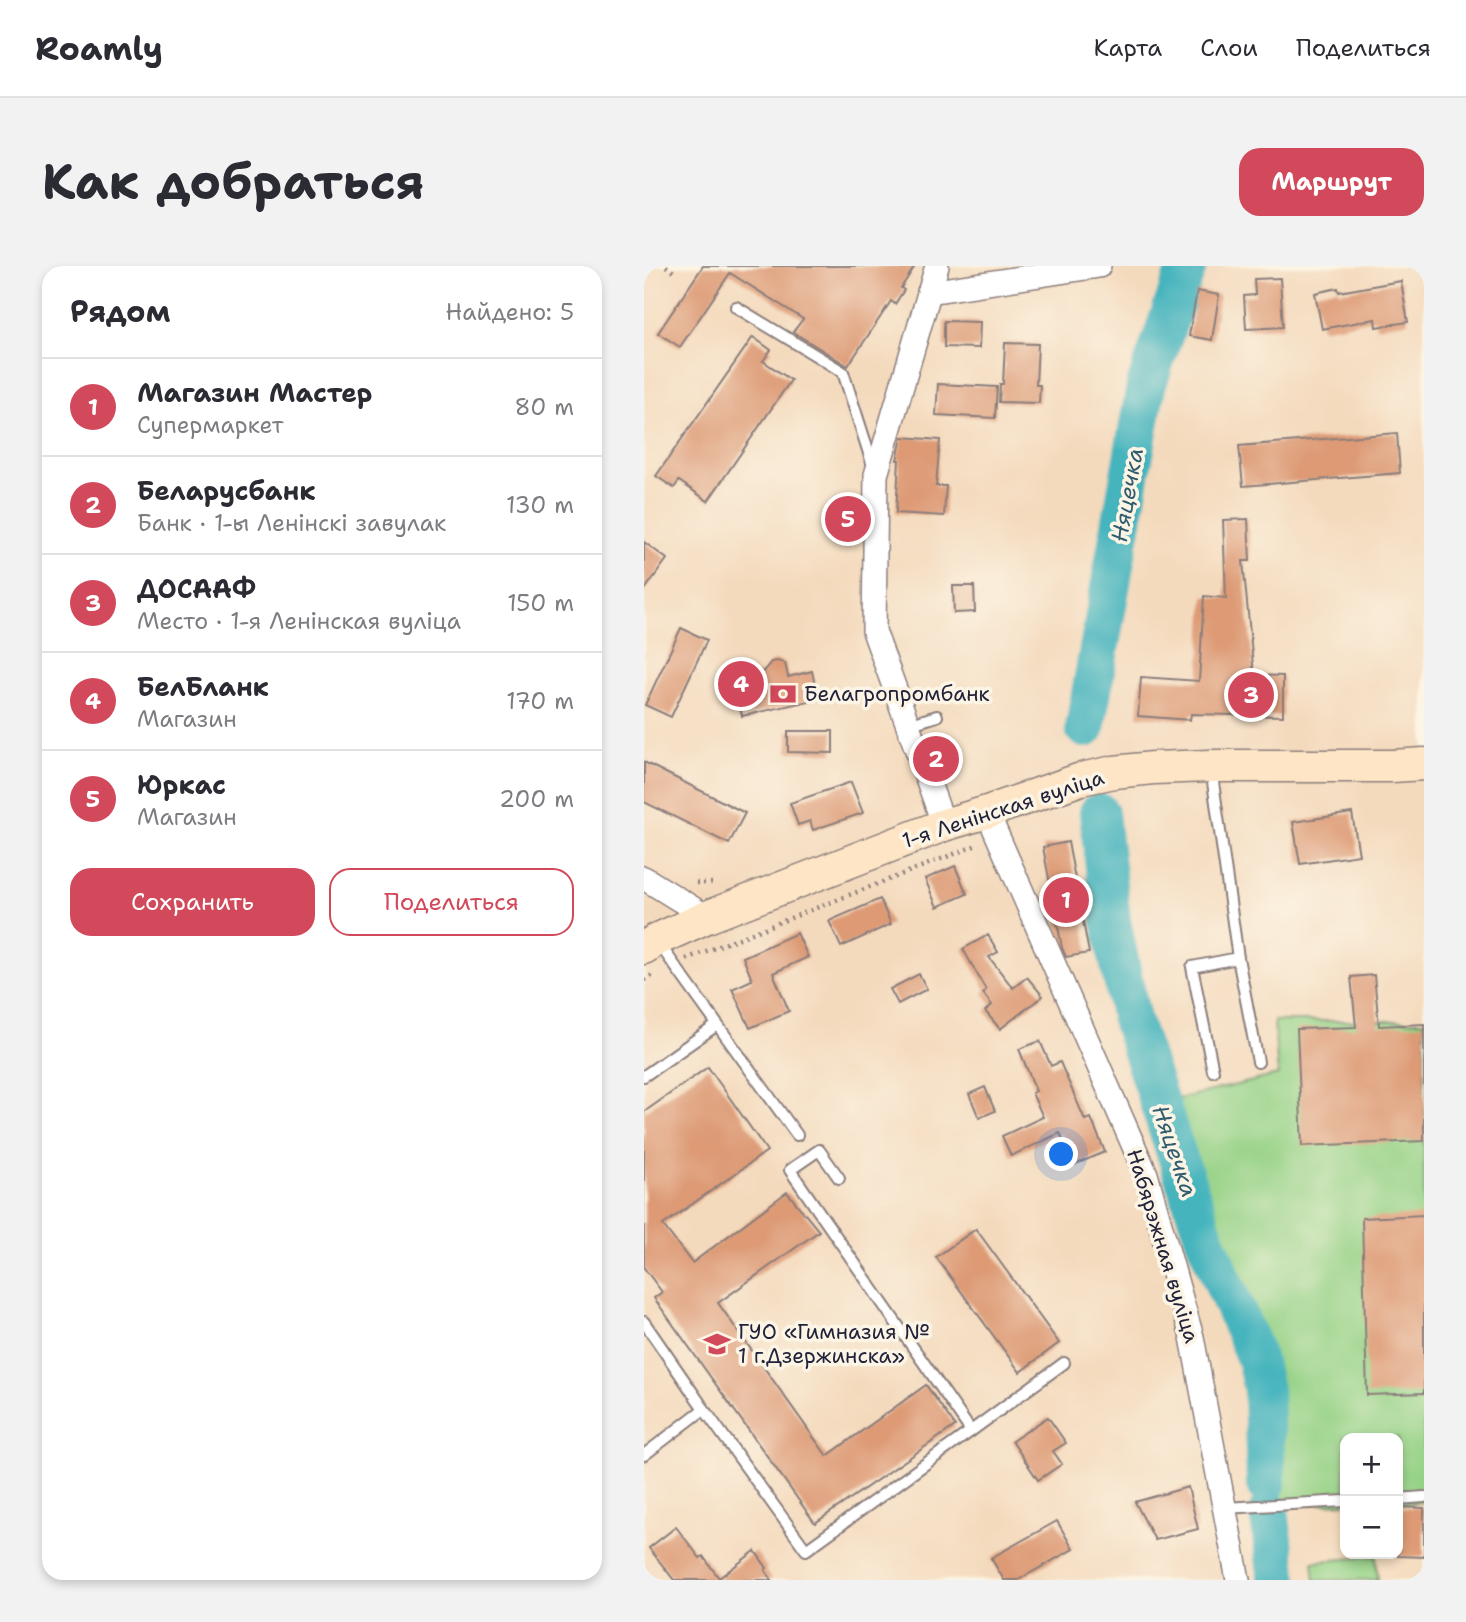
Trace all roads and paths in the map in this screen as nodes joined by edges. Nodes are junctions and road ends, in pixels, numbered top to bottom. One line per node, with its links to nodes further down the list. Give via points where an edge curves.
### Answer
1 (666, 266): 4 (path)
2 (937, 266): 5 (street)
3 (1099, 266): 5 (street)
4 (676, 274)
5 (929, 292): 7 (street)
6 (736, 307): 7 (lane, via 843,372)
7 (876, 475): 9 (street, via 874,631)
8 (937, 716): 9 (lane)
9 (908, 726): 13 (street)
10 (1424, 764): 11 (main road, 1-я Ленінская вуліца)
11 (1210, 766): 12 (main road, 1-я Ленінская вуліца, via 1114,772); 17 (lane)
12 (987, 812): 13 (main road, 1-я Ленінская вуліца); 32 (street, Набярэжная вуліца, via 1146,1174 1192,1337)
13 (944, 825): 15 (main road, 1-я Ленінская вуліца)
14 (644, 878): 15 (street)
15 (707, 917): 16 (main road, 1-я Ленінская вуліца)
16 (650, 944): 18 (lane)
17 (1238, 958): 19 (lane); 20 (lane, via 1192,967)
18 (717, 1025): 21 (lane); 22 (lane)
19 (1258, 1062)
20 (1213, 1071)
21 (644, 1076)
22 (797, 1135)
23 (839, 1178): 27 (lane, via 819,1150 790,1170)
24 (644, 1322): 26 (lane)
25 (1063, 1363): 27 (lane)
26 (704, 1409): 27 (lane, via 806,1550); 28 (lane)
27 (971, 1431)
28 (644, 1455)
29 (1424, 1497): 30 (lane)
30 (1403, 1499)
31 (1340, 1501): 32 (lane)
32 (1225, 1508): 33 (street, Набярэжная вуліца)
33 (1238, 1580)

